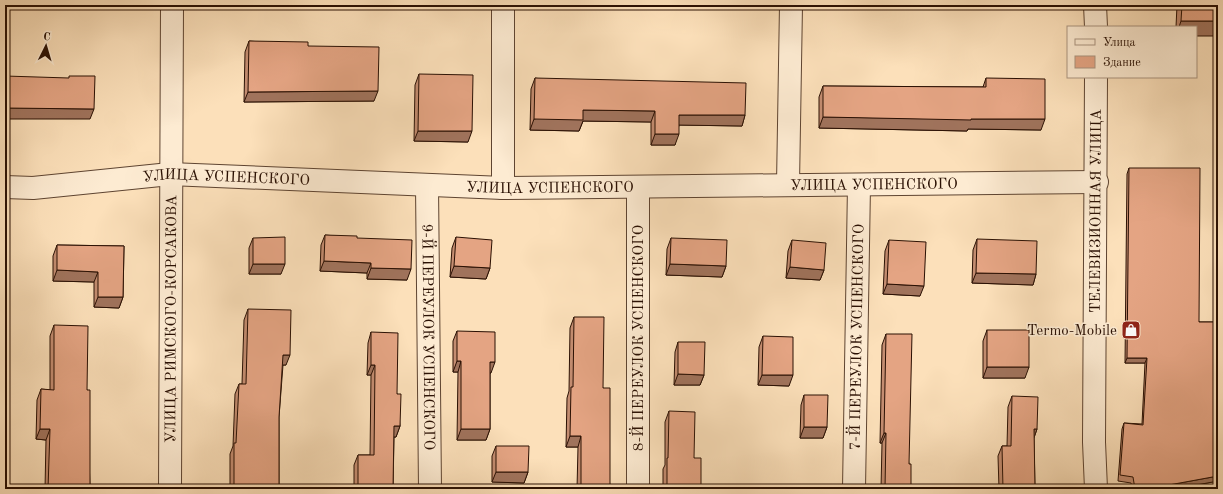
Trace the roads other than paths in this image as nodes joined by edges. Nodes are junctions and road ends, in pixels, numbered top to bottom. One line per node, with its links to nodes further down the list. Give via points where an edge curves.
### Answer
1 (172, 5): 7 (street, УЛИЦА РИМСКОГО-КОРСАКОВА)
2 (503, 5): 14 (street)
3 (790, 5): 9 (street)
4 (1096, 5): 5 (street)
5 (1096, 26)
6 (1096, 78): 8 (street, ТЕЛЕВИЗИОННАЯ УЛИЦА)
7 (170, 174): 10 (street, УЛИЦА УСПЕНСКОГО); 12 (street, УЛИЦА УСПЕНСКОГО, via 33,188); 15 (street, УЛИЦА РИМСКОГО-КОРСАКОВА)
8 (1097, 182): 11 (street, УЛИЦА УСПЕНСКОГО); 19 (street, ТЕЛЕВИЗИОННАЯ УЛИЦА, via 1094,442)
9 (788, 184): 11 (street, УЛИЦА УСПЕНСКОГО); 13 (street, УЛИЦА УСПЕНСКОГО)
10 (427, 185): 14 (street, УЛИЦА УСПЕНСКОГО); 16 (street, 9-Й ПЕРЕУЛОК УСПЕНСКОГО)
11 (859, 185): 18 (street, 7-Й ПЕРЕУЛОК УСПЕНСКОГО)
12 (5, 187)
13 (638, 187): 14 (street, УЛИЦА УСПЕНСКОГО); 17 (street, 8-Й ПЕРЕУЛОК УСПЕНСКОГО)
14 (503, 188)
15 (170, 489)
16 (430, 489)
17 (638, 489)
18 (854, 489)
19 (1096, 489)

